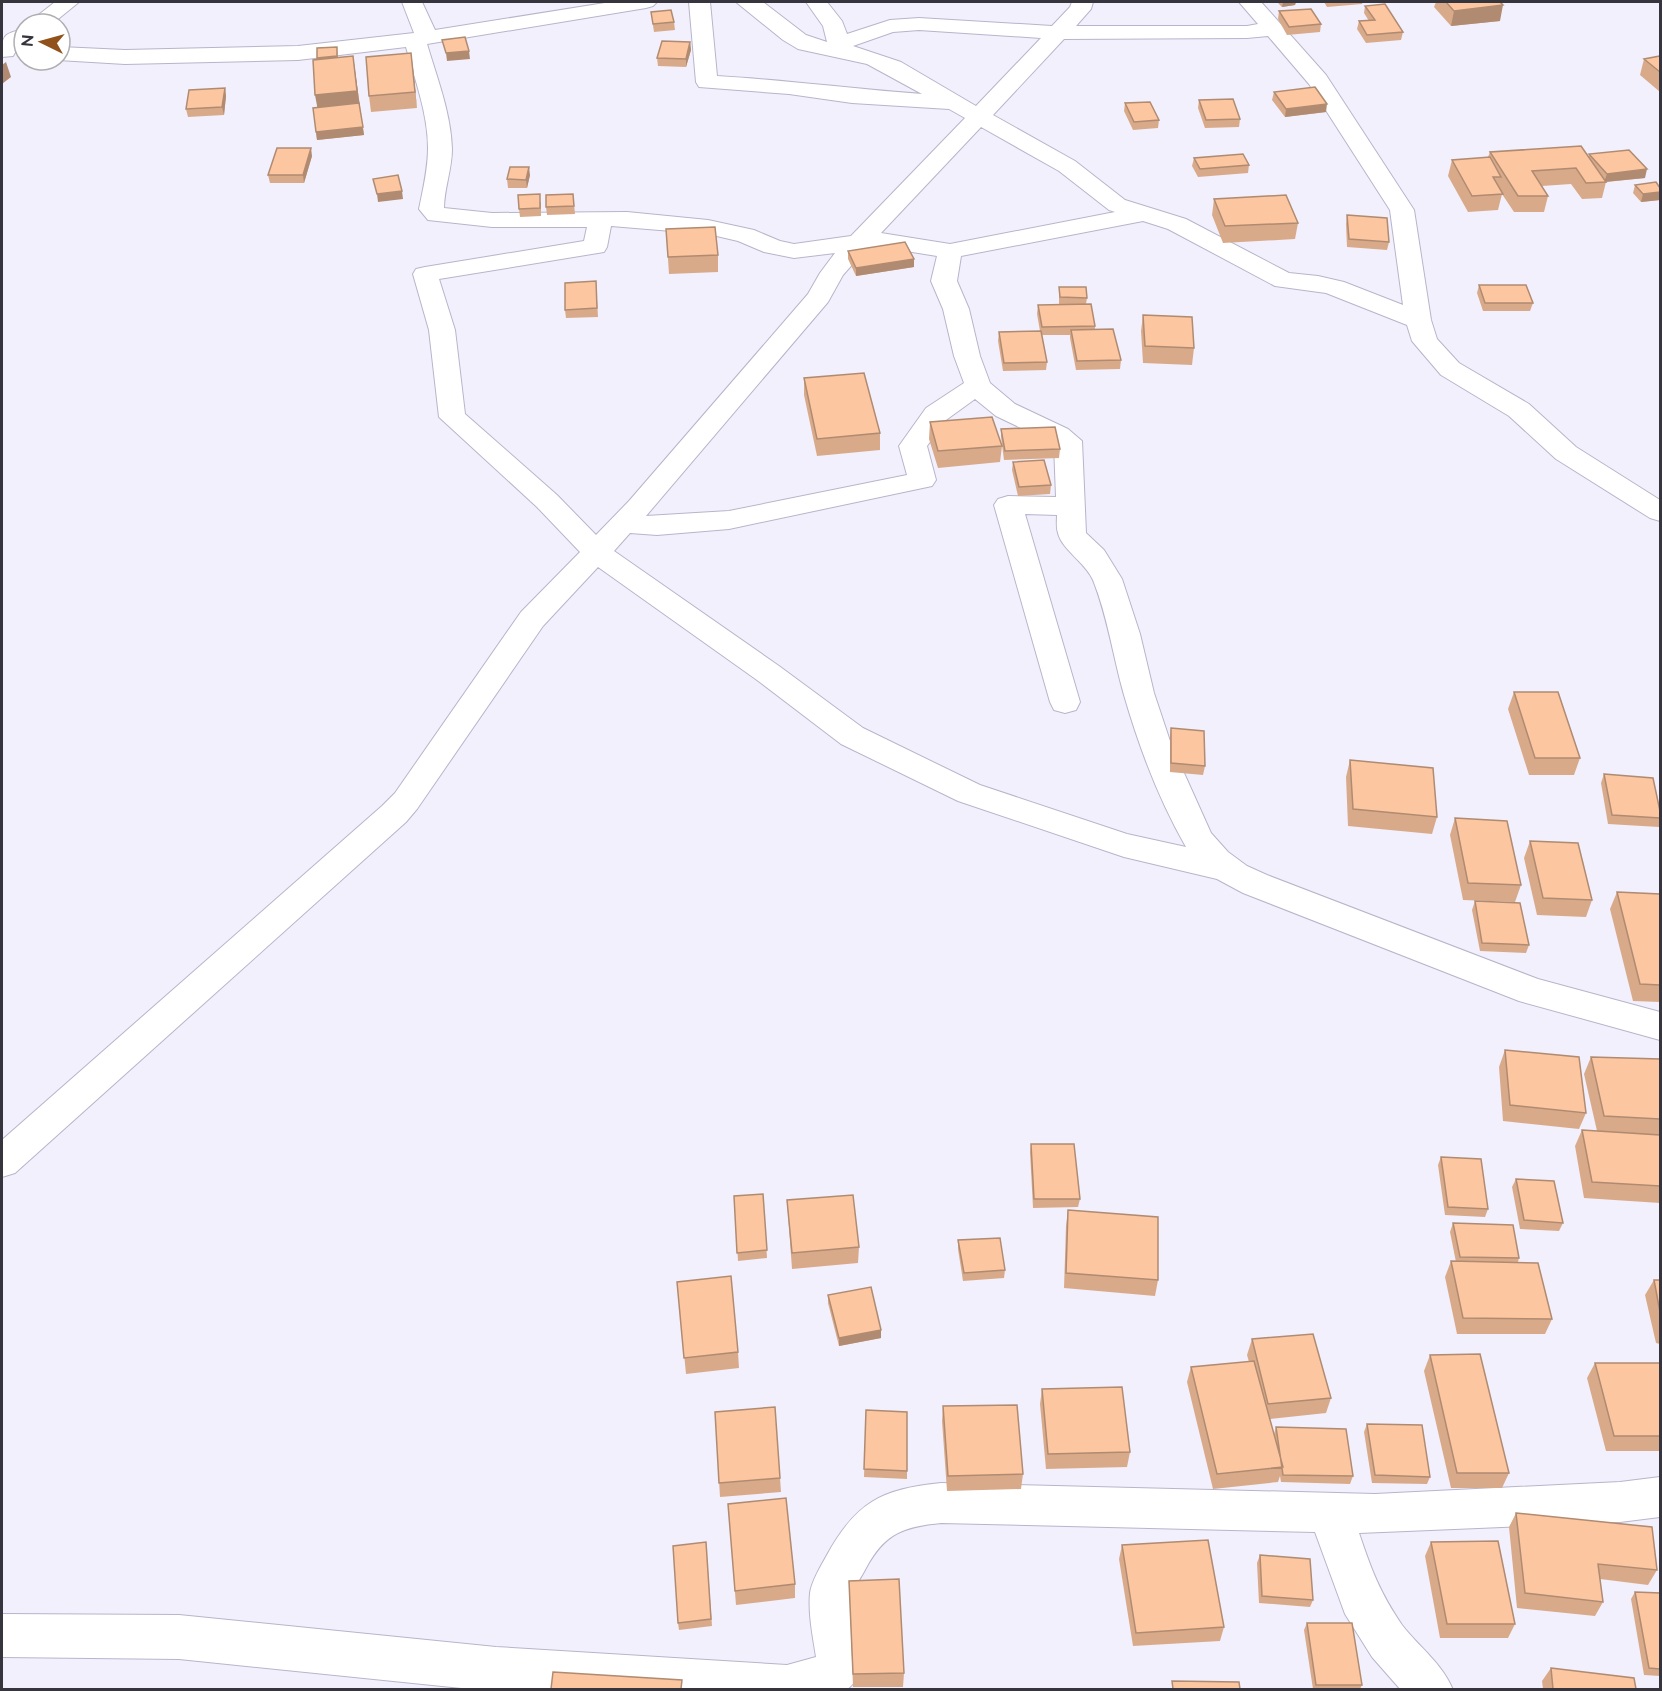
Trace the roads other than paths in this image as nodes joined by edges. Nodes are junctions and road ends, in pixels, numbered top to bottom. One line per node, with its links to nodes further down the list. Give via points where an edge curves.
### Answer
1 (68, 2): 9 (street)
2 (412, 2): 12 (street)
3 (646, 2): 12 (street)
4 (699, 2): 15 (street, via 707,82)
5 (747, 2): 13 (street, via 770,14 798,40 814,46)
6 (816, 2): 13 (street, via 832,18 838,32)
7 (1082, 2): 11 (street)
8 (1250, 2): 10 (street)
9 (54, 12)
10 (1274, 29): 11 (street); 21 (street, via 1318,80 1402,210)
11 (1058, 33): 13 (street, via 919,24 890,26); 16 (street)
12 (421, 38): 14 (street, via 298,53); 18 (street, via 440,146 433,213 454,218)
13 (836, 47): 15 (street, via 900,70)
14 (72, 55)
15 (954, 102): 16 (street)
16 (980, 117): 17 (street, via 1085,178 1117,205); 19 (street)
17 (1142, 214): 20 (street); 21 (street, via 1177,224 1284,281 1304,280 1329,286)
18 (600, 219): 19 (street, via 729,231 794,252); 26 (street, via 595,248 425,274 442,330 452,417 547,501)
19 (863, 241): 20 (street, via 881,240); 25 (street, via 837,267 819,297)
20 (950, 251): 22 (street, via 944,281 952,293)
21 (1418, 320): 24 (street, via 1425,341 1450,369 1519,410 1566,453)
22 (978, 385): 23 (street, via 1000,406 1068,441); 25 (street, via 936,414 913,446 922,480 729,520 657,526)
23 (1071, 506): 27 (street, via 1008,506); 28 (street, via 1075,540 1094,557 1107,579 1142,703 1173,789 1198,840)
24 (1660, 512)
25 (623, 524): 26 (street)
26 (596, 552): 28 (street, via 852,736 969,793 1124,844); 30 (street, via 524,630 406,801 383,826)
27 (1065, 702)
28 (1227, 869): 29 (street, via 1255,884 1531,992)
29 (1660, 1026)
30 (2, 1162)
31 (1660, 1497): 32 (street, via 1375,1514)
32 (1330, 1512): 35 (street, via 941,1503 908,1506 870,1527 852,1550 831,1592 839,1668 822,1678 787,1687); 36 (street, via 1360,1599 1388,1642)
33 (2, 1636): 34 (street, via 179,1637)
34 (499, 1679): 35 (street)
35 (724, 1687)
36 (1431, 1689)

